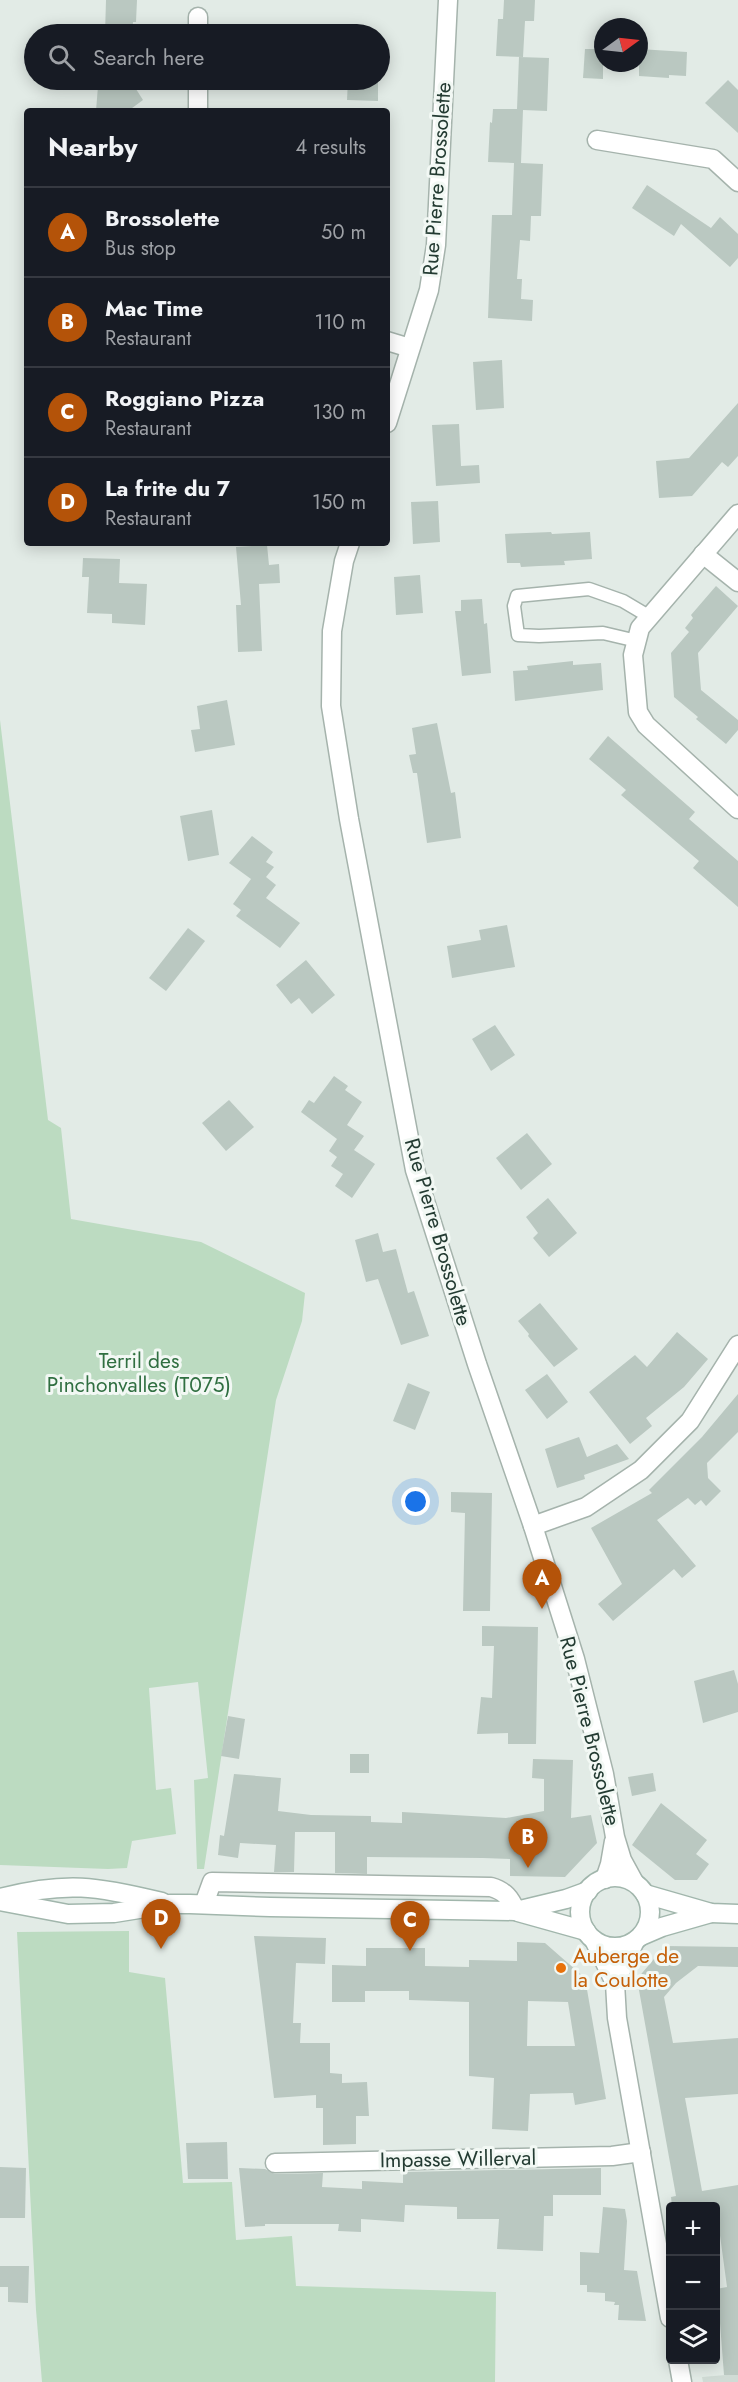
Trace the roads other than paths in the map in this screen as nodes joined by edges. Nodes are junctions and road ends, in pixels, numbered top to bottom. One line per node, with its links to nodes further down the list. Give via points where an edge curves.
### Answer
1 (448, 0): 7 (street, Rue Pierre Brossolette, via 436,245 429,290)
2 (198, 90): 3 (street)
3 (198, 108)
4 (597, 140): 5 (street, via 713,159)
5 (738, 182)
6 (390, 342): 7 (street)
7 (411, 348): 8 (street, Rue Pierre Brossolette)
8 (390, 414)
9 (738, 514): 11 (street)
10 (349, 546): 17 (street, Rue Pierre Brossolette, via 332,630 331,706 352,831 416,1170)
11 (703, 554): 12 (street); 13 (street)
12 (738, 582)
13 (650, 617): 14 (street, via 640,628); 14 (lane, via 623,601 589,589 517,596 514,606 518,634 603,633)
14 (637, 641): 15 (street, via 633,655 638,712 646,725)
15 (738, 809)
16 (738, 1345): 17 (street, via 690,1421 641,1470 586,1507)
17 (533, 1526): 18 (street, Rue Pierre Brossolette, via 575,1659 604,1774)
18 (615, 1837): 19 (street, Rue Pierre Brossolette); 20 (street, Rue Pierre Brossolette, via 622,1860)
19 (605, 1879): 20 (street, via 620,1877); 21 (street)
20 (639, 1888): 25 (street); 28 (street, via 650,1905 650,1917)
21 (588, 1891): 24 (street); 27 (street, via 581,1903 580,1917)
22 (0, 1899): 23 (street, via 68,1914 114,1913); 23 (street, via 28,1890 68,1886 106,1889)
23 (170, 1904): 24 (street)
24 (516, 1911): 27 (street)
25 (711, 1913): 26 (street); 28 (street, via 662,1927)
26 (738, 1914)
27 (590, 1935): 28 (street, via 606,1946 621,1947); 29 (street)
28 (638, 1939): 29 (street)
29 (615, 1983): 30 (street, via 617,2018)
30 (641, 2152): 31 (street, Impasse Willerval, via 612,2156); 32 (street)
31 (275, 2163)
32 (669, 2310)
33 (679, 2364): 34 (street)
34 (682, 2382)

